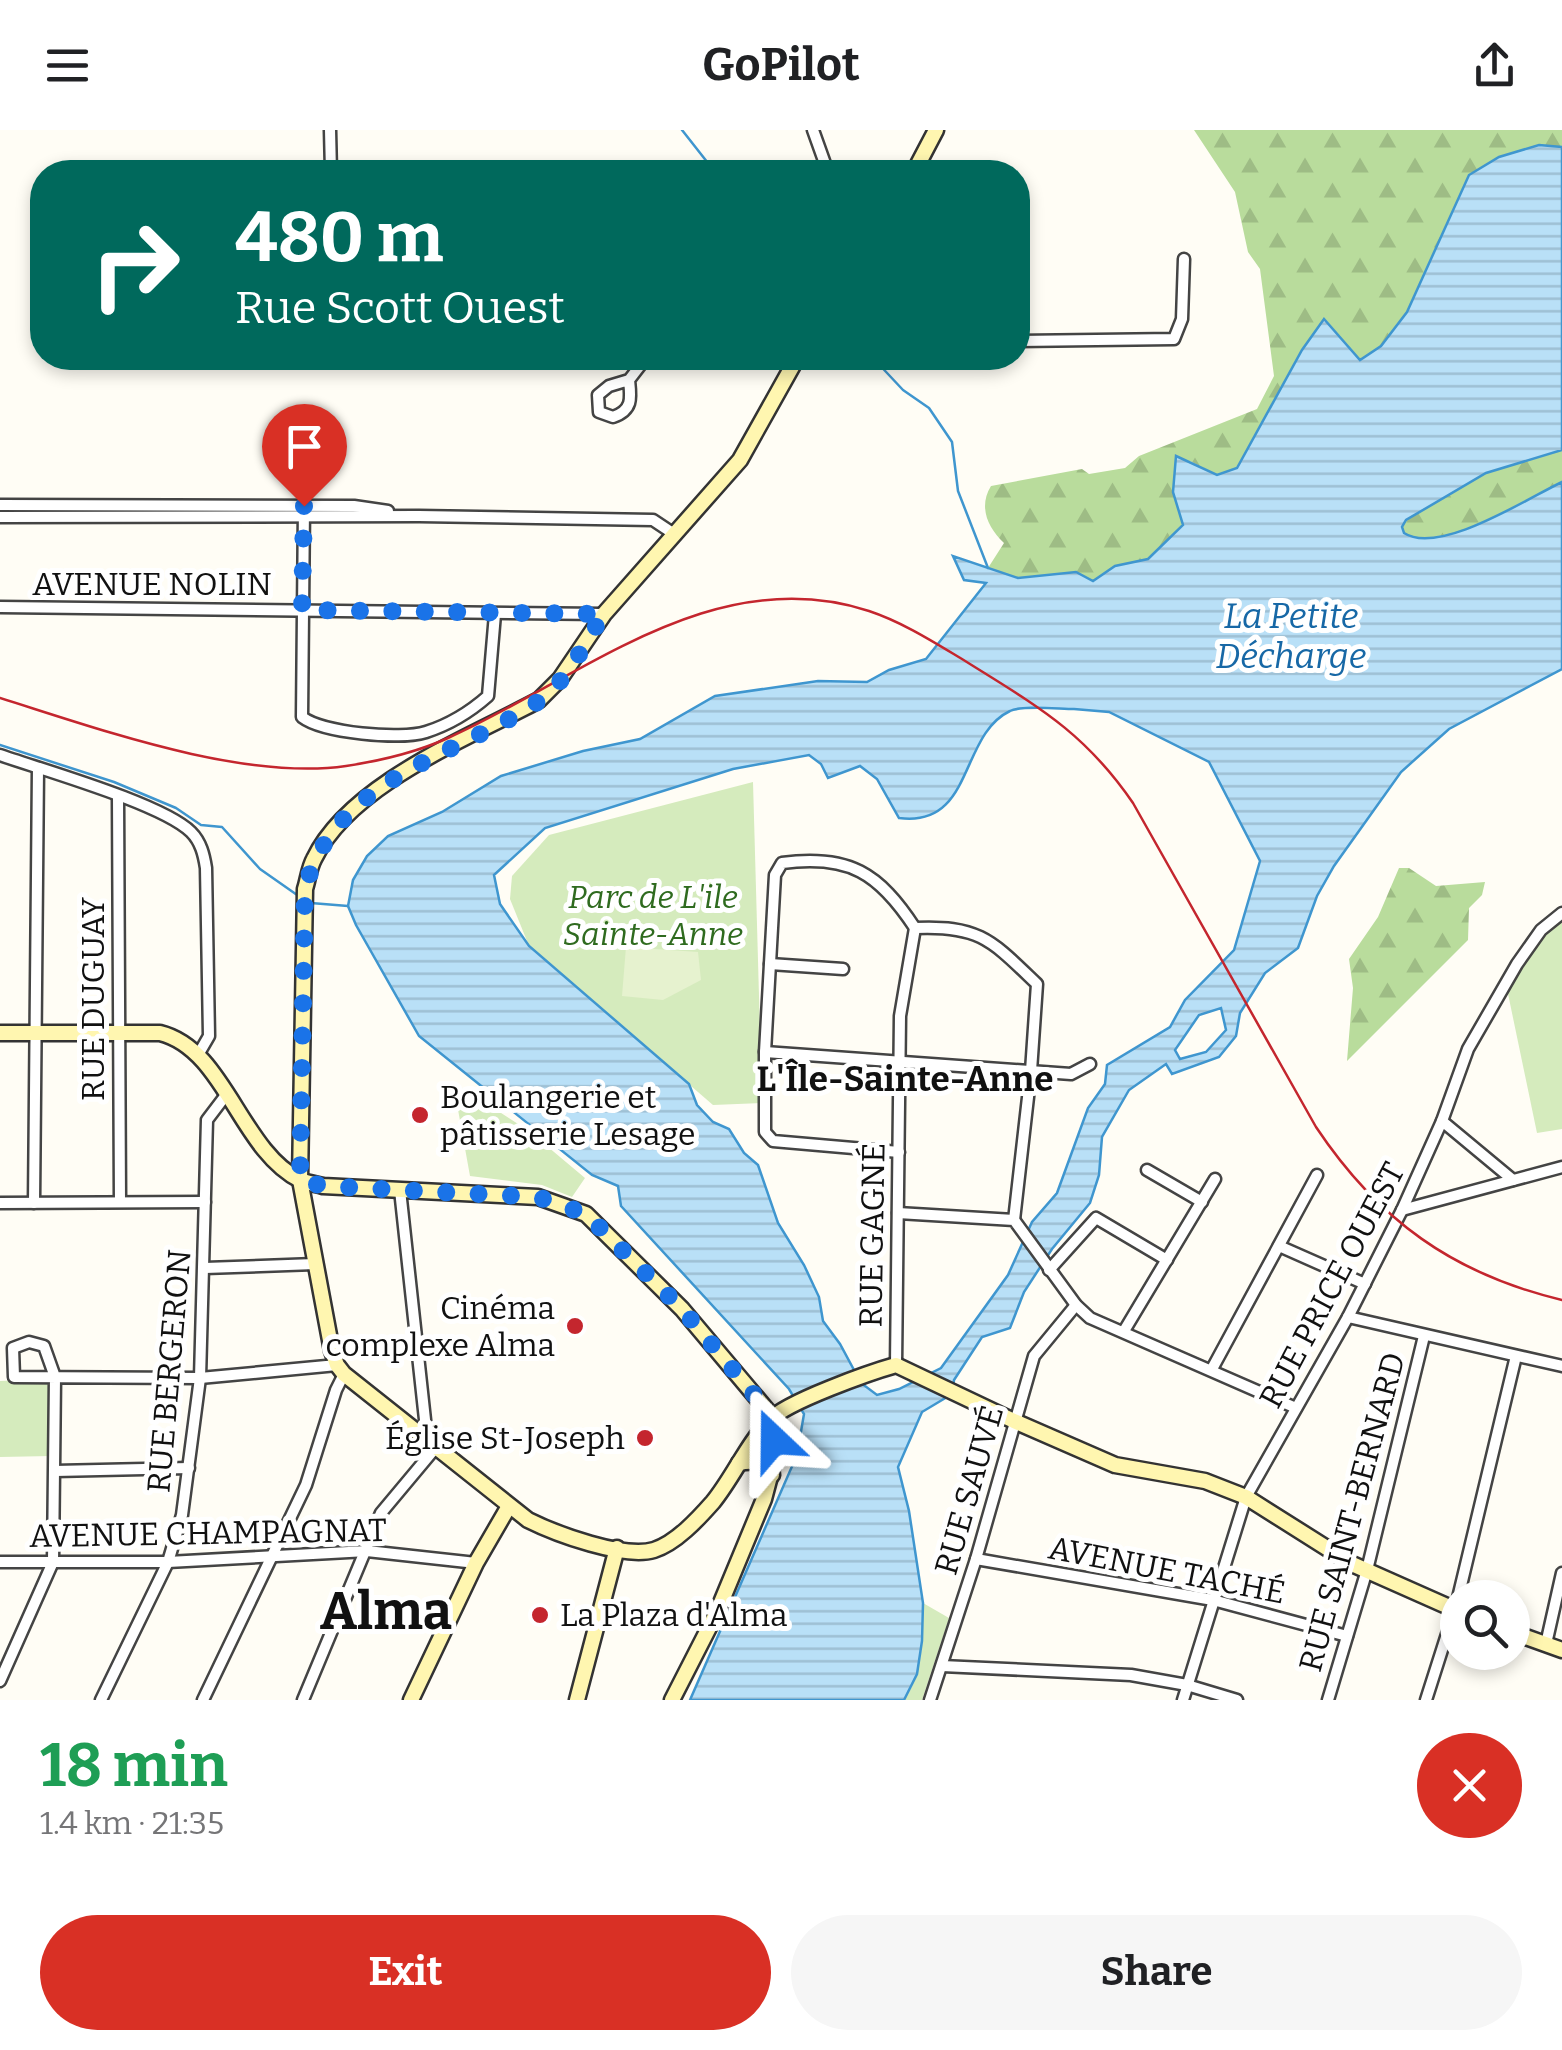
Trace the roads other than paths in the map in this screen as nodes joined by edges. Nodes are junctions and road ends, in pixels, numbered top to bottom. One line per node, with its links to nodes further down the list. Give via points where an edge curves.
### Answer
1 (330, 130): 4 (street)
2 (814, 130): 5 (street)
3 (936, 130): 6 (street)
4 (330, 160)
5 (824, 160)
6 (920, 160)
7 (1184, 259): 8 (street, via 1182,319 1174,340)
8 (1030, 340)
9 (637, 370): 11 (street)
10 (789, 370): 15 (street, via 740,460)
11 (629, 380)
12 (0, 505): 13 (street)
13 (304, 511): 14 (street); 15 (street, via 653,520); 17 (street)
14 (0, 516)
15 (674, 534): 19 (street)
16 (0, 607): 17 (street, AVENUE NOLIN)
17 (302, 610): 18 (street, AVENUE NOLIN); 18 (street, via 302,717 323,728 406,736 427,732 488,696)
18 (495, 614): 19 (street, AVENUE NOLIN)
19 (604, 614): 41 (street, via 539,700 359,802 313,861 305,889)
20 (0, 755): 21 (street)
21 (38, 768): 22 (street); 28 (street)
22 (118, 797): 29 (street, RUE DUGUAY); 31 (street, via 180,824 203,850 209,1036)
23 (1562, 913): 36 (street, RUE PRICE OUEST, via 1542,930 1493,1002)
24 (915, 928): 25 (street, via 868,875 814,858 782,863 775,875); 32 (street, RUE GAGNÉ); 34 (street, via 954,926 995,944 1037,984)
25 (770, 964): 26 (street); 30 (street)
26 (843, 970)
27 (0, 1033): 28 (street)
28 (36, 1033): 29 (street); 47 (street)
29 (118, 1033): 31 (street, via 177,1037); 45 (street, RUE DUGUAY)
30 (765, 1052): 32 (street); 37 (street, via 765,1132 773,1141)
31 (198, 1055): 35 (street)
32 (898, 1063): 34 (street); 37 (street, RUE GAGNÉ)
33 (1090, 1064): 34 (street, via 1071,1074)
34 (1032, 1071): 52 (street)
35 (226, 1095): 41 (street, via 275,1161); 48 (street, RUE BERGERON, via 206,1120)
36 (1442, 1121): 43 (street); 50 (street, RUE PRICE OUEST)
37 (899, 1152): 51 (street, RUE GAGNÉ)
38 (1562, 1167): 43 (street)
39 (1147, 1170): 49 (street)
40 (1317, 1176): 53 (street)
41 (300, 1180): 44 (street); 55 (street)
42 (1215, 1180): 49 (street)
43 (1512, 1180): 50 (street)
44 (400, 1190): 71 (street, via 538,1197 586,1214); 73 (street)
45 (120, 1201): 47 (street); 48 (street)
46 (0, 1202): 47 (street)
47 (34, 1202)
48 (205, 1202): 56 (street, RUE BERGERON)
49 (1202, 1202): 54 (street)
50 (1402, 1210): 58 (street, RUE PRICE OUEST)
51 (898, 1213): 52 (street); 65 (street, RUE GAGNÉ)
52 (1018, 1225): 57 (street)
53 (1279, 1246): 58 (street); 67 (street)
54 (1167, 1260): 57 (street, via 1096,1218); 61 (street)
55 (314, 1264): 56 (street); 66 (street)
56 (205, 1268): 69 (street, RUE BERGERON)
57 (1049, 1270): 59 (street)
58 (1365, 1284): 60 (street, RUE PRICE OUEST)
59 (1076, 1306): 61 (street); 72 (street, RUE SAUVÉ, via 1034,1356)
60 (1348, 1317): 62 (street); 70 (street, RUE PRICE OUEST)
61 (1124, 1330): 67 (street)
62 (1424, 1336): 63 (street); 88 (street, RUE SAINT-BERNARD)
63 (1516, 1356): 64 (street); 90 (street)
64 (1562, 1366)
65 (902, 1368): 71 (street, via 863,1374); 72 (street)
66 (341, 1369): 69 (street); 73 (street); 82 (street, via 306,1485)
67 (1212, 1370): 70 (street)
68 (55, 1377): 68 (street, via 44,1346 13,1348 14,1377); 69 (street); 76 (street)
69 (200, 1378): 75 (street, RUE BERGERON)
70 (1296, 1408): 78 (street, RUE PRICE OUEST)
71 (778, 1414): 74 (street); 77 (street)
72 (1014, 1422): 78 (street, via 1115,1465 1205,1481); 83 (street, RUE SAUVÉ)
73 (432, 1442): 79 (street); 81 (street, via 381,1514)
74 (739, 1464): 77 (street, via 754,1460); 80 (street, via 713,1502 673,1540 652,1551)
75 (189, 1468): 76 (street); 86 (street, RUE BERGERON)
76 (54, 1472): 85 (street)
77 (772, 1475): 106 (street, via 718,1610)
78 (1246, 1497): 88 (street); 92 (street, RUE PRICE OUEST)
79 (509, 1506): 80 (street, via 552,1530); 87 (street)
80 (617, 1548): 105 (street)
81 (367, 1551): 82 (street, AVENUE CHAMPAGNAT); 87 (street, AVENUE CHAMPAGNAT); 103 (street)
82 (274, 1557): 86 (street, AVENUE CHAMPAGNAT); 102 (street)
83 (976, 1559): 92 (street, AVENUE TACHÉ); 98 (street, RUE SAUVÉ)
84 (0, 1562): 85 (street, AVENUE CHAMPAGNAT)
85 (53, 1562): 86 (street, AVENUE CHAMPAGNAT); 99 (street)
86 (168, 1562): 101 (street, RUE BERGERON)
87 (476, 1564): 104 (street)
88 (1366, 1570): 91 (street); 93 (street, RUE SAINT-BERNARD)
89 (1562, 1573): 95 (street)
90 (1463, 1580)
91 (1440, 1598)
92 (1214, 1600): 93 (street, AVENUE TACHÉ); 100 (street, RUE PRICE OUEST)
93 (1347, 1636): 110 (street, RUE SAINT-BERNARD)
94 (1530, 1638): 95 (street)
95 (1546, 1644): 96 (street)
96 (1562, 1650)
97 (1440, 1657): 111 (street)
98 (942, 1666): 100 (street, via 1131,1675); 107 (street, RUE SAUVÉ)
99 (0, 1681)
100 (1186, 1685): 108 (street, RUE PRICE OUEST); 109 (street)
101 (101, 1700)
102 (203, 1700)
103 (304, 1700)
104 (411, 1700)
105 (577, 1700)
106 (672, 1700)
107 (930, 1700)
108 (1183, 1700)
109 (1237, 1700)
110 (1328, 1700)
111 (1426, 1700)

